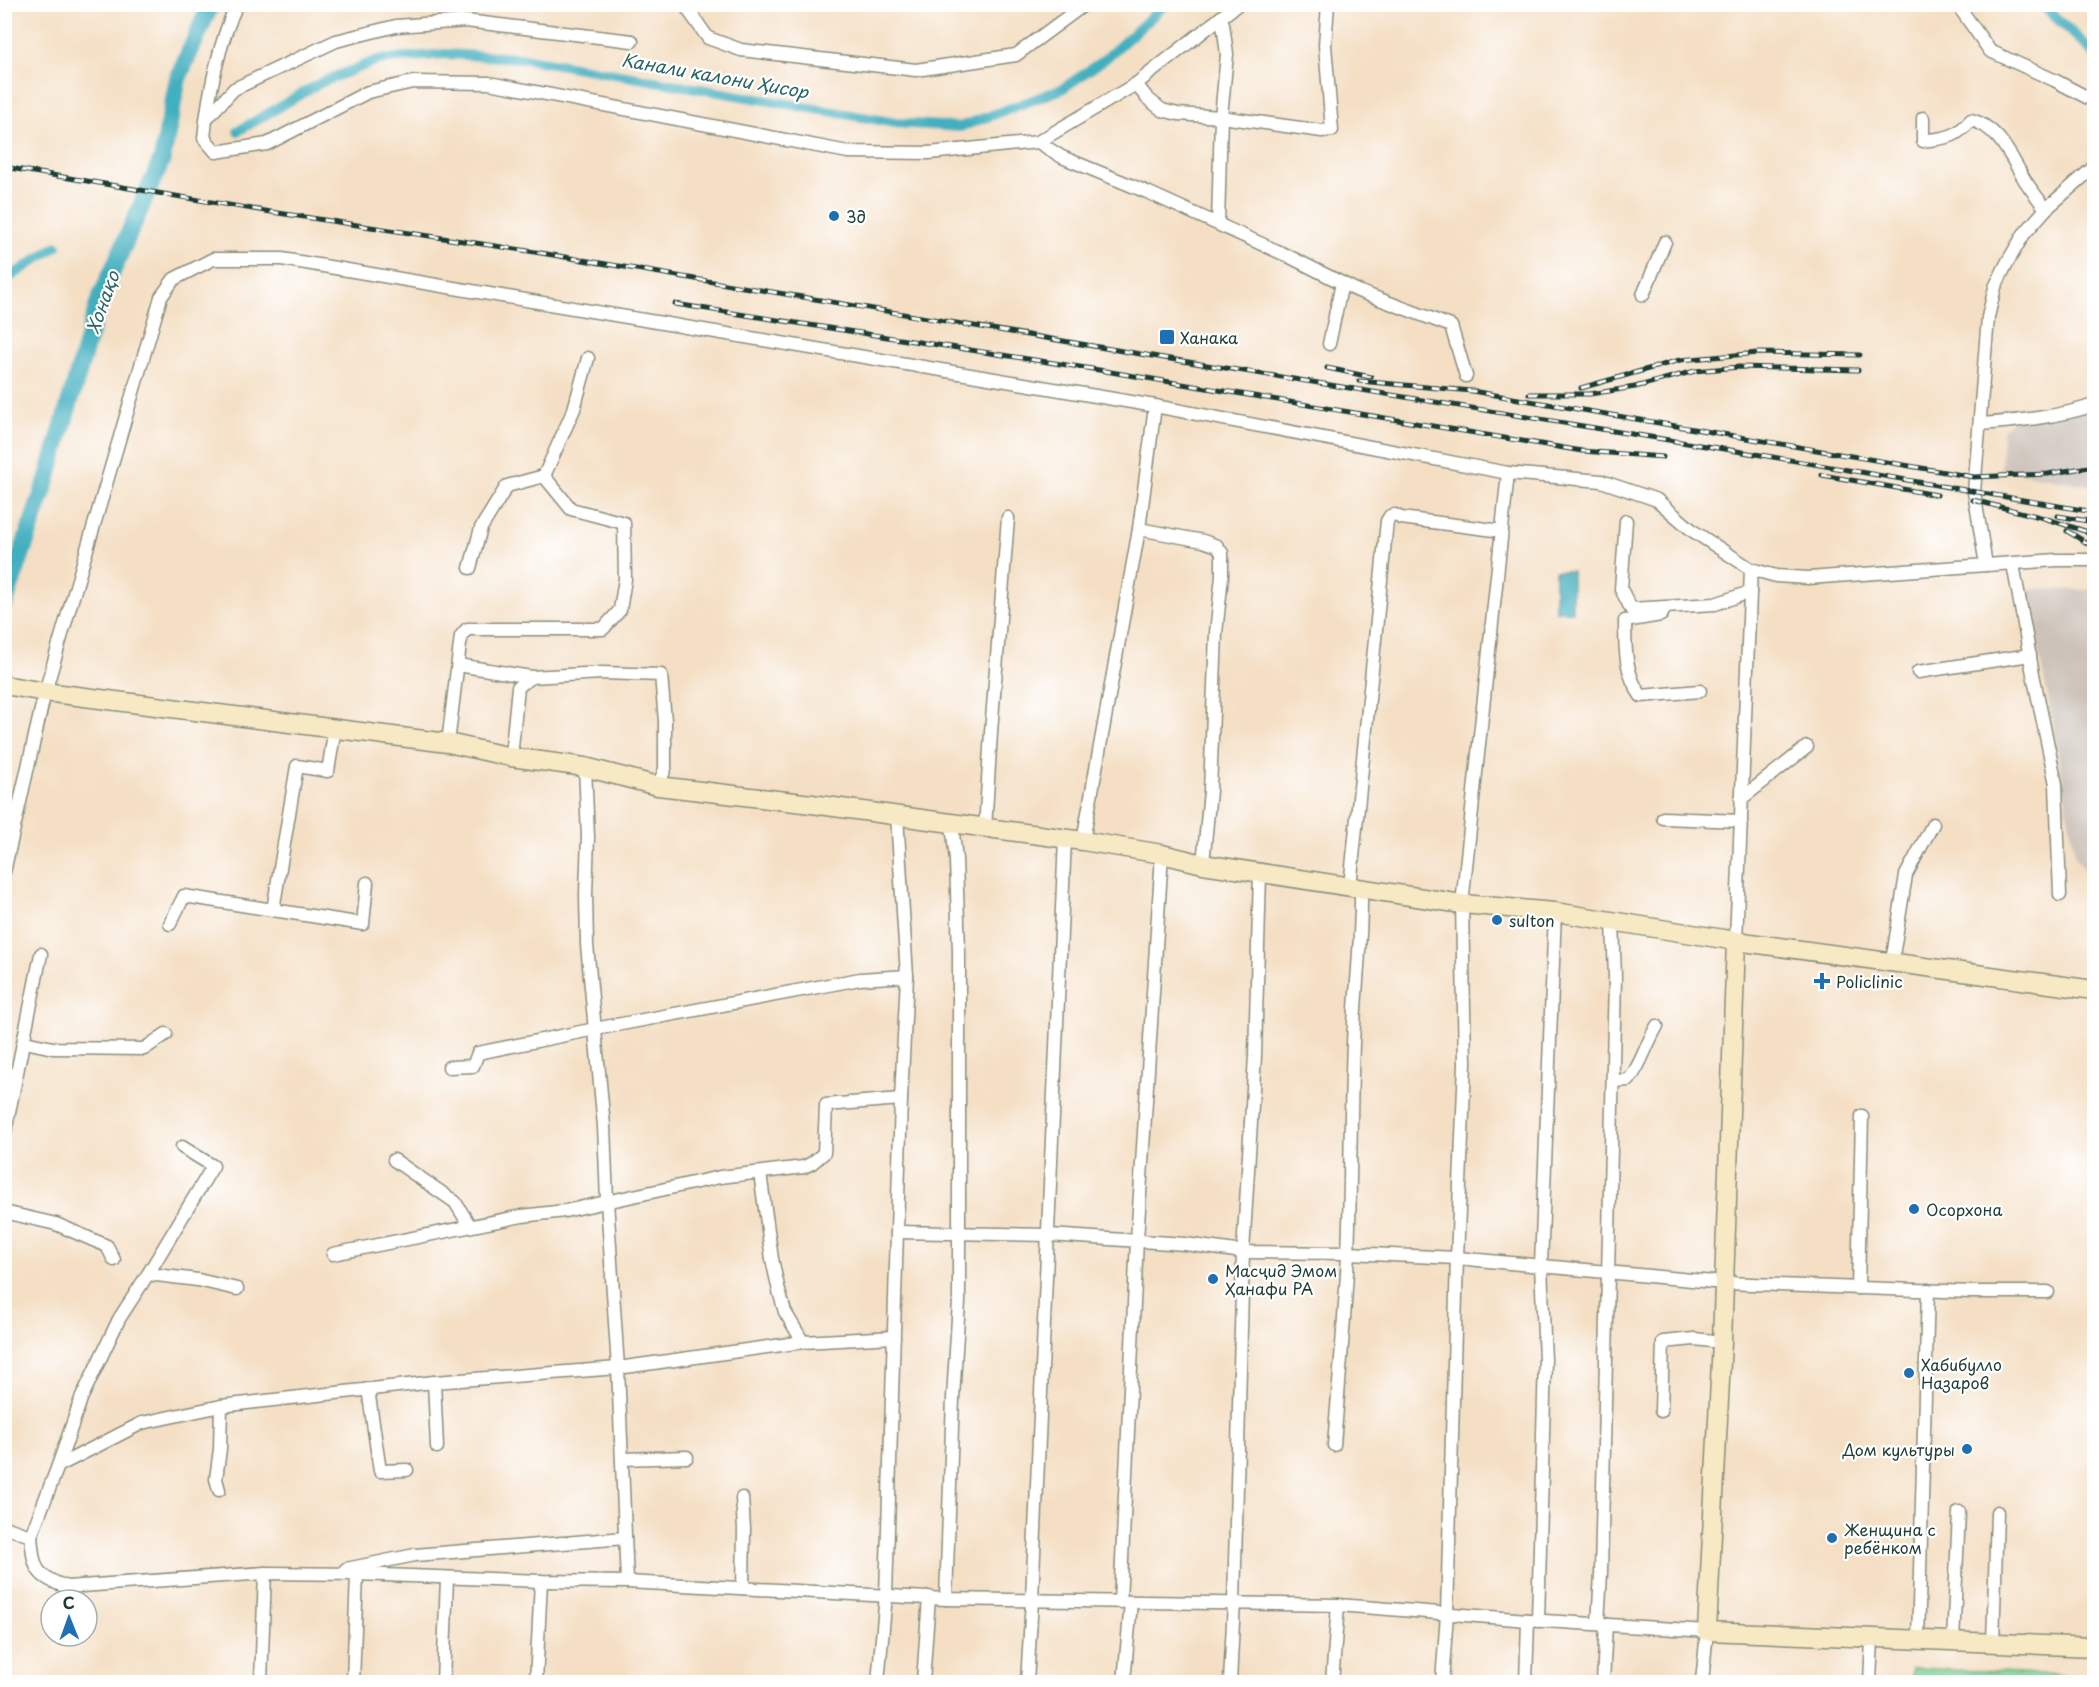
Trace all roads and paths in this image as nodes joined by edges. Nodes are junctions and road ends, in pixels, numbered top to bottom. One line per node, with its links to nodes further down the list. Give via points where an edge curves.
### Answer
1 (237, 4): 13 (street, via 226,28)
2 (684, 4): 3 (street, via 708,38 741,50 916,70 1016,56)
3 (1085, 4)
4 (1238, 4): 7 (street)
5 (1328, 4): 11 (street, via 1325,45 1332,130)
6 (1957, 4): 10 (street, via 1990,51)
7 (1220, 18): 9 (street); 11 (street, via 1227,54)
8 (632, 41): 13 (street, via 466,21 396,26 336,41 234,88)
9 (1136, 84): 11 (street, via 1162,110); 14 (street)
10 (2094, 101)
11 (1221, 117): 17 (street)
12 (1923, 118): 16 (street, via 1923,141 1953,136 1971,120 1979,122 2005,145)
13 (206, 119): 14 (street, via 204,138 216,152 267,144 368,92 413,82 489,83 848,152 928,153)
14 (1038, 142): 17 (street, via 1062,157)
15 (2094, 167): 16 (street)
16 (2046, 209): 26 (street, via 2024,234 1995,288 1988,317)
17 (1218, 224): 19 (street)
18 (1665, 242): 20 (street)
19 (1342, 283): 21 (street); 23 (street, via 1451,326)
20 (1643, 295)
21 (1329, 344)
22 (588, 358): 28 (street, via 573,409)
23 (1466, 376)
24 (2094, 405): 26 (street, via 2021,421)
25 (1155, 406): 27 (street); 31 (street); 46 (street, via 282,260 213,259 174,279 161,297)
26 (1981, 424): 35 (street, via 1974,492)
27 (1508, 473): 32 (street); 37 (street, via 1601,481 1657,500 1693,531)
28 (544, 476): 36 (street, via 507,486 481,528); 41 (street, via 571,509 624,523 625,579 620,610 603,629 467,629 461,636)
29 (1008, 518): 59 (street)
30 (1626, 521): 39 (street, via 1621,589 1631,609)
31 (1139, 529): 60 (street); 62 (street, via 1203,541 1222,552)
32 (1502, 531): 66 (street, via 1395,515 1387,521); 68 (street)
33 (2094, 560): 34 (street)
34 (2013, 564): 35 (street); 40 (street)
35 (1986, 565): 37 (street, via 1808,578 1776,576)
36 (470, 568)
37 (1751, 569): 38 (street)
38 (1750, 592): 39 (street, via 1715,604); 53 (street)
39 (1668, 607): 45 (street, via 1661,615 1625,621 1625,656 1634,686 1641,696)
40 (2030, 655): 42 (street); 67 (street, via 2056,784)
41 (458, 665): 43 (street); 48 (street)
42 (1918, 672)
43 (531, 677): 50 (street, via 519,687); 52 (street, via 661,675 665,769)
44 (13, 687): 46 (street)
45 (1700, 691)
46 (45, 692): 47 (street); 63 (street)
47 (335, 728): 48 (street); 69 (street, via 328,771 297,766)
48 (448, 743): 50 (street)
49 (1807, 747): 53 (street)
50 (511, 758): 51 (street)
51 (585, 767): 52 (street); 79 (street, via 587,945)
52 (657, 786): 54 (street)
53 (1742, 799): 56 (street)
54 (897, 816): 57 (street); 76 (street)
55 (1663, 818): 56 (street)
56 (1741, 820): 73 (street)
57 (952, 824): 59 (street); 94 (street, via 959,952)
58 (1933, 824): 75 (street, via 1906,875)
59 (986, 829): 60 (street)
60 (1074, 840): 61 (street); 95 (street)
61 (1162, 854): 62 (street); 96 (street)
62 (1203, 864): 64 (street)
63 (4, 872)
64 (1260, 873): 66 (street); 97 (street, via 1256,1056)
65 (367, 883): 69 (street, via 363,924)
66 (1355, 888): 68 (street); 98 (street, via 1361,920 1353,1045)
67 (2060, 895)
68 (1462, 903): 70 (street); 100 (street, via 1465,1063)
69 (273, 910): 72 (street, via 184,896)
70 (1555, 912): 71 (street); 102 (street)
71 (1613, 922): 73 (street); 83 (street)
72 (170, 924)
73 (1736, 941): 75 (street); 105 (street)
74 (41, 954): 81 (street)
75 (1892, 962): 77 (street)
76 (908, 976): 79 (street, via 860,980); 84 (street)
77 (2094, 990)
78 (1656, 1026): 83 (street, via 1640,1066 1629,1080)
79 (595, 1029): 82 (street, via 478,1053 473,1066); 90 (street)
80 (166, 1034): 81 (street, via 144,1049 53,1048)
81 (25, 1042): 86 (street)
82 (449, 1067)
83 (1613, 1082): 103 (street)
84 (901, 1099): 89 (street, via 826,1105 821,1157 804,1167); 93 (street)
85 (1863, 1116): 106 (street)
86 (4, 1137)
87 (182, 1146): 104 (street, via 213,1166)
88 (394, 1160): 92 (street, via 455,1202)
89 (760, 1173): 90 (street, via 708,1179); 111 (street, via 779,1291 785,1312)
90 (607, 1201): 92 (street); 113 (street)
91 (4, 1212): 101 (street, via 56,1224 96,1241 107,1246)
92 (470, 1226): 99 (street)
93 (897, 1232): 94 (street); 110 (street)
94 (959, 1234): 95 (street); 140 (street)
95 (1049, 1234): 96 (street); 141 (street)
96 (1137, 1240): 97 (street); 142 (street)
97 (1243, 1252): 98 (street); 143 (street)
98 (1348, 1253): 100 (street); 118 (street)
99 (333, 1254)
100 (1457, 1258): 102 (street); 145 (street)
101 (114, 1260)
102 (1540, 1265): 103 (street); 146 (street, via 1545,1360)
103 (1607, 1272): 105 (street); 147 (street)
104 (148, 1274): 107 (street); 122 (street, via 119,1319 81,1400)
105 (1724, 1283): 106 (street); 112 (street)
106 (1858, 1288): 108 (street)
107 (237, 1289)
108 (1929, 1290): 109 (street); 150 (street)
109 (2048, 1292)
110 (894, 1337): 111 (street); 138 (street)
111 (803, 1342): 113 (street)
112 (1722, 1342): 117 (street, via 1663,1342); 148 (street)
113 (618, 1368): 114 (street); 121 (street)
114 (434, 1382): 115 (street); 119 (street)
115 (368, 1389): 116 (street); 123 (street, via 380,1471)
116 (221, 1406): 122 (street, via 142,1423); 124 (street, via 216,1479)
117 (1662, 1411)
118 (1334, 1445)
119 (437, 1447)
120 (687, 1457): 121 (street)
121 (622, 1459): 130 (street)
122 (58, 1466): 129 (street)
123 (407, 1470)
124 (219, 1490)
125 (742, 1498): 137 (street)
126 (1959, 1512): 151 (street)
127 (1997, 1512): 152 (street)
128 (4, 1527): 129 (street)
129 (31, 1536): 131 (street, via 33,1563 46,1580 67,1587)
130 (625, 1538): 132 (street, via 416,1555); 136 (street)
131 (265, 1573): 132 (street); 154 (street)
132 (321, 1574): 133 (street)
133 (357, 1574): 134 (street); 155 (street)
134 (447, 1578): 135 (street); 156 (street)
135 (541, 1581): 136 (street); 157 (street)
136 (627, 1582): 137 (street)
137 (743, 1588): 138 (street)
138 (886, 1595): 139 (street); 158 (street)
139 (929, 1598): 140 (street); 159 (street)
140 (946, 1599): 141 (street)
141 (1032, 1600): 142 (street); 160 (street)
142 (1125, 1602): 143 (street); 161 (street)
143 (1234, 1602): 144 (street); 162 (street)
144 (1338, 1605): 145 (street); 163 (street)
145 (1447, 1614): 146 (street); 164 (street)
146 (1533, 1620): 147 (street); 165 (street)
147 (1602, 1624): 148 (street); 166 (street)
148 (1707, 1631): 149 (street); 167 (street)
149 (1872, 1639): 150 (street); 168 (street)
150 (1918, 1641): 151 (street)
151 (1953, 1642): 152 (street)
152 (1993, 1644): 153 (street)
153 (2094, 1647)
154 (261, 1683)
155 (353, 1683)
156 (443, 1683)
157 (537, 1683)
158 (878, 1683)
159 (923, 1683)
160 (1027, 1683)
161 (1124, 1683)
162 (1230, 1683)
163 (1332, 1683)
164 (1442, 1683)
165 (1526, 1683)
166 (1603, 1683)
167 (1702, 1683)
168 (1870, 1683)

